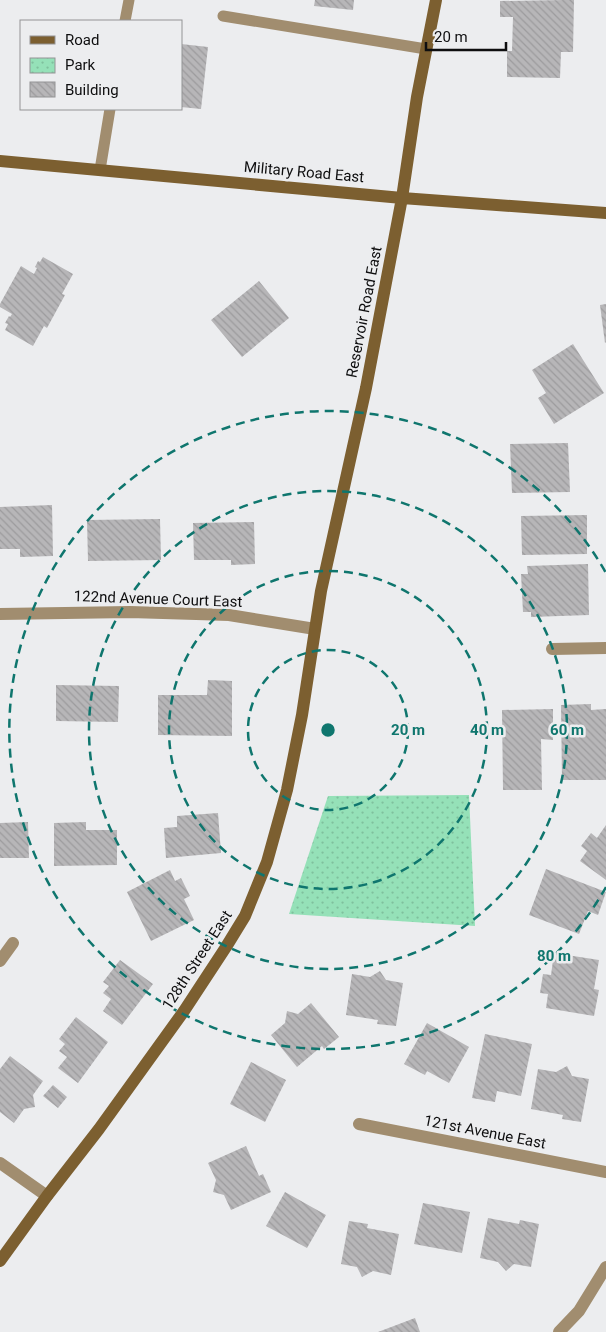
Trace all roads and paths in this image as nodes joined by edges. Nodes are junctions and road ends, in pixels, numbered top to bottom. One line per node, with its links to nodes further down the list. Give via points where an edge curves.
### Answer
1 (129, 0): 4 (lane)
2 (436, 0): 5 (street, Reservoir Road East)
3 (223, 16): 5 (lane)
4 (125, 20)
5 (426, 49): 9 (street, Reservoir Road East)
6 (110, 110): 8 (lane)
7 (0, 161): 8 (street, Military Road East)
8 (100, 170): 9 (street, Military Road East)
9 (402, 198): 10 (street, Military Road East); 12 (street, Reservoir Road East)
10 (606, 213)
11 (0, 614): 12 (street, 122nd Avenue Court East, via 130,612 228,615)
12 (315, 629): 20 (street, 128th Street East, via 287,790 267,862 245,916 184,1011)
13 (606, 648): 14 (street)
14 (552, 649)
15 (13, 943): 16 (street)
16 (0, 961)
17 (359, 1124): 19 (street, 121st Avenue East)
18 (0, 1163): 20 (street)
19 (606, 1172)
20 (47, 1196): 21 (street, 128th Street East)
21 (0, 1261)
22 (606, 1267): 23 (street, via 578,1310)
23 (559, 1332)

